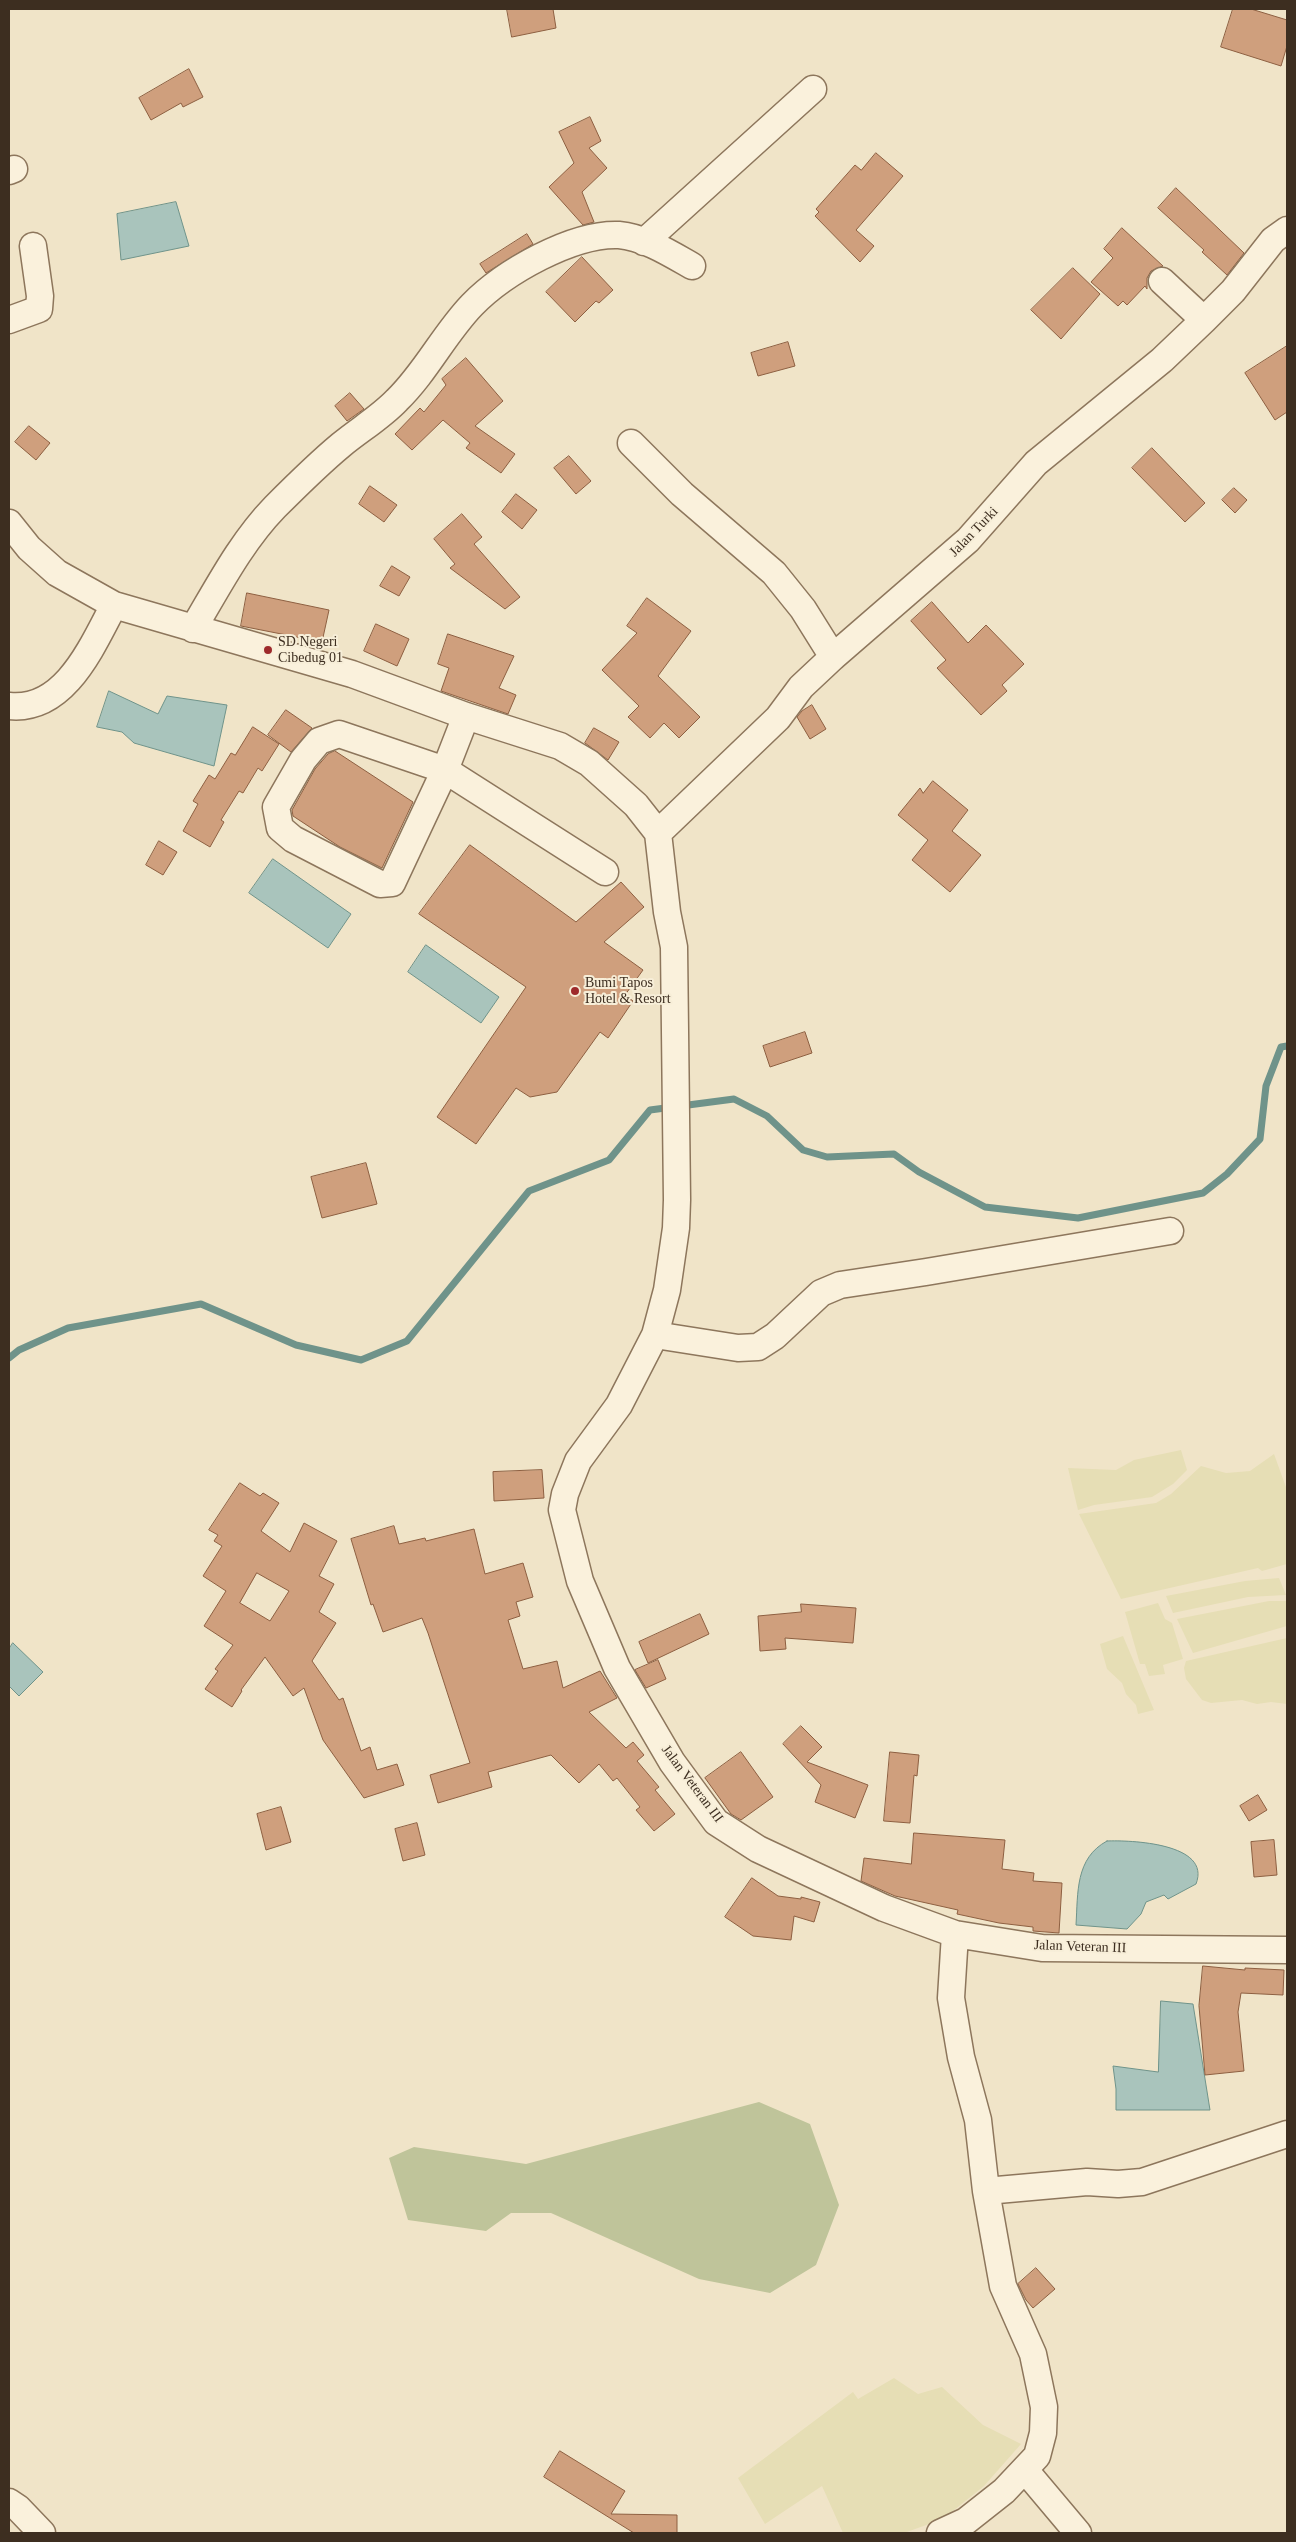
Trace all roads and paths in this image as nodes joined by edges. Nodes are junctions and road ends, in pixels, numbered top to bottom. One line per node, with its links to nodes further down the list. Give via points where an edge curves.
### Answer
1 (813, 89): 3 (street)
2 (1287, 230): 8 (street, Jalan Turki, via 1274,240 1233,291)
3 (644, 242): 5 (street); 12 (street, via 620,235 596,236 565,245 508,277 472,304 396,401 340,446 274,508 246,542)
4 (33, 246): 7 (street, via 39,309)
5 (692, 266)
6 (1162, 281): 8 (street)
7 (9, 320)
8 (1204, 320): 13 (street, Jalan Turki, via 1162,360 1036,463 968,540)
9 (631, 443): 13 (street, via 682,494 774,573 803,609)
10 (9, 523): 11 (street, via 29,548 57,573)
11 (114, 605): 12 (street); 14 (street, via 69,681 37,704)
12 (193, 629): 15 (street, via 352,674)
13 (833, 656): 17 (street, Jalan Turki, via 801,687 778,718)
14 (9, 706)
15 (466, 716): 16 (street); 17 (street, via 560,746 589,762 636,805)
16 (445, 770): 16 (street, via 339,734 319,741 303,760 276,807 280,828 293,839 380,884 392,883); 18 (street)
17 (658, 833): 20 (street, Jalan Veteran III, via 674,947 676,1228 667,1290)
18 (604, 872)
19 (1170, 1231): 20 (street, via 840,1284 821,1293 775,1336 758,1347 738,1348)
20 (655, 1334): 21 (street, Jalan Veteran III, via 619,1405 578,1461 562,1510 580,1581 617,1668 672,1762 716,1822 758,1849 884,1908)
21 (955, 1934): 22 (street, Jalan Veteran III, via 1042,1948); 24 (street, via 951,1998 960,2057 978,2120)
22 (1287, 1950)
23 (1287, 2134): 24 (street, via 1142,2182 1087,2182)
24 (986, 2191): 25 (street, via 1003,2286 1033,2354 1044,2407 1044,2433 1036,2456)
25 (1025, 2470): 28 (street, via 986,2507); 29 (street)
26 (9, 2502): 27 (street)
27 (42, 2533)
28 (940, 2533)
29 (1078, 2533)

